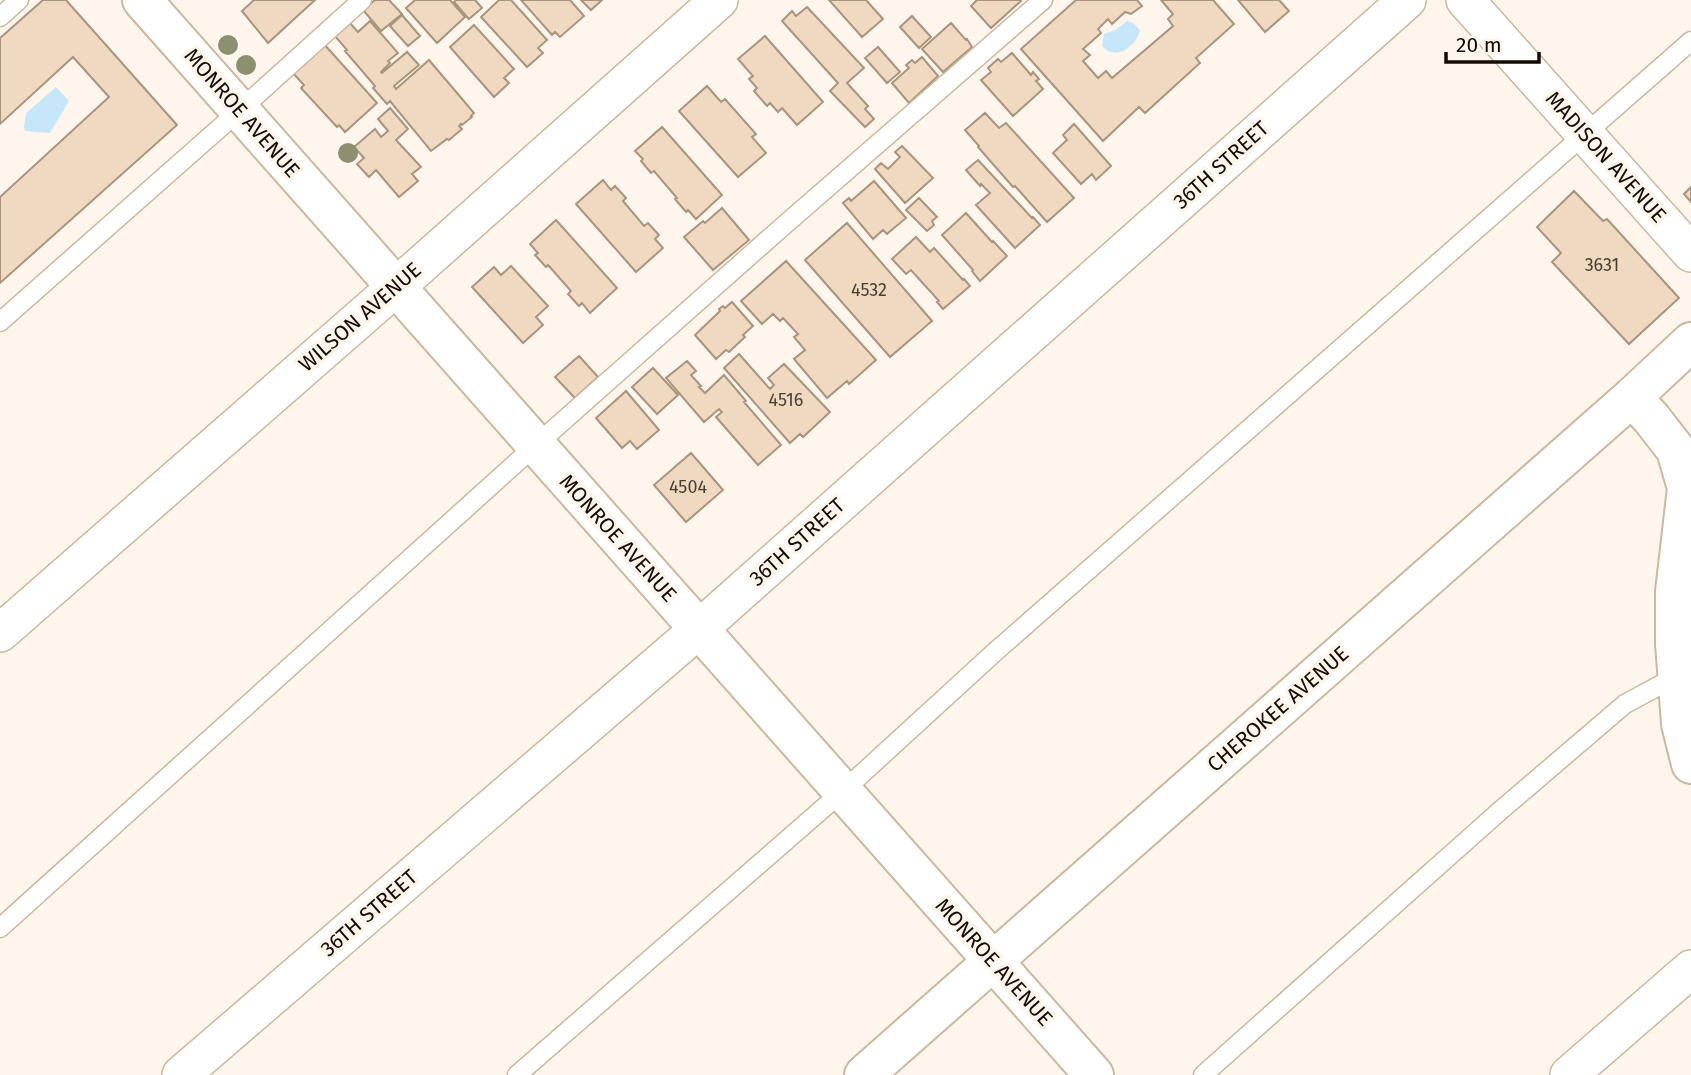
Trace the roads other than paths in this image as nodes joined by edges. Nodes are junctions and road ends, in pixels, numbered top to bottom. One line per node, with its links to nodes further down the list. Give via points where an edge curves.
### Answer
1 (19, 0): 8 (lane)
2 (142, 0): 10 (street, MONROE AVENUE)
3 (362, 0): 10 (lane)
4 (719, 0): 13 (street, WILSON AVENUE)
5 (1043, 0): 17 (lane)
6 (1407, 0): 19 (street, 36TH STREET)
7 (1465, 0): 11 (street, MADISON AVENUE)
8 (0, 16)
9 (1691, 41): 11 (lane)
10 (240, 110): 13 (street, MONROE AVENUE); 14 (lane)
11 (1585, 133): 12 (street, MADISON AVENUE); 23 (lane, via 996,651)
12 (1691, 253)
13 (396, 287): 17 (street, MONROE AVENUE); 20 (street, WILSON AVENUE)
14 (0, 322)
15 (1691, 342): 16 (street, CHEROKEE AVENUE)
16 (1632, 397): 18 (street, via 1676,450); 25 (street, CHEROKEE AVENUE)
17 (536, 445): 19 (street, MONROE AVENUE); 24 (lane)
18 (1689, 490): 21 (street, via 1675,592)
19 (699, 629): 23 (street, MONROE AVENUE); 27 (street, 36TH STREET)
20 (0, 633)
21 (1677, 676): 22 (street, via 1681,724); 31 (lane, via 1625,704)
22 (1691, 764)
23 (843, 792): 25 (street, MONROE AVENUE); 28 (lane)
24 (0, 928)
25 (993, 961): 29 (street, CHEROKEE AVENUE); 30 (street, MONROE AVENUE)
26 (1691, 969): 32 (street)
27 (181, 1075)
28 (516, 1075)
29 (864, 1075)
30 (1094, 1075)
31 (1203, 1075)
32 (1569, 1075)

